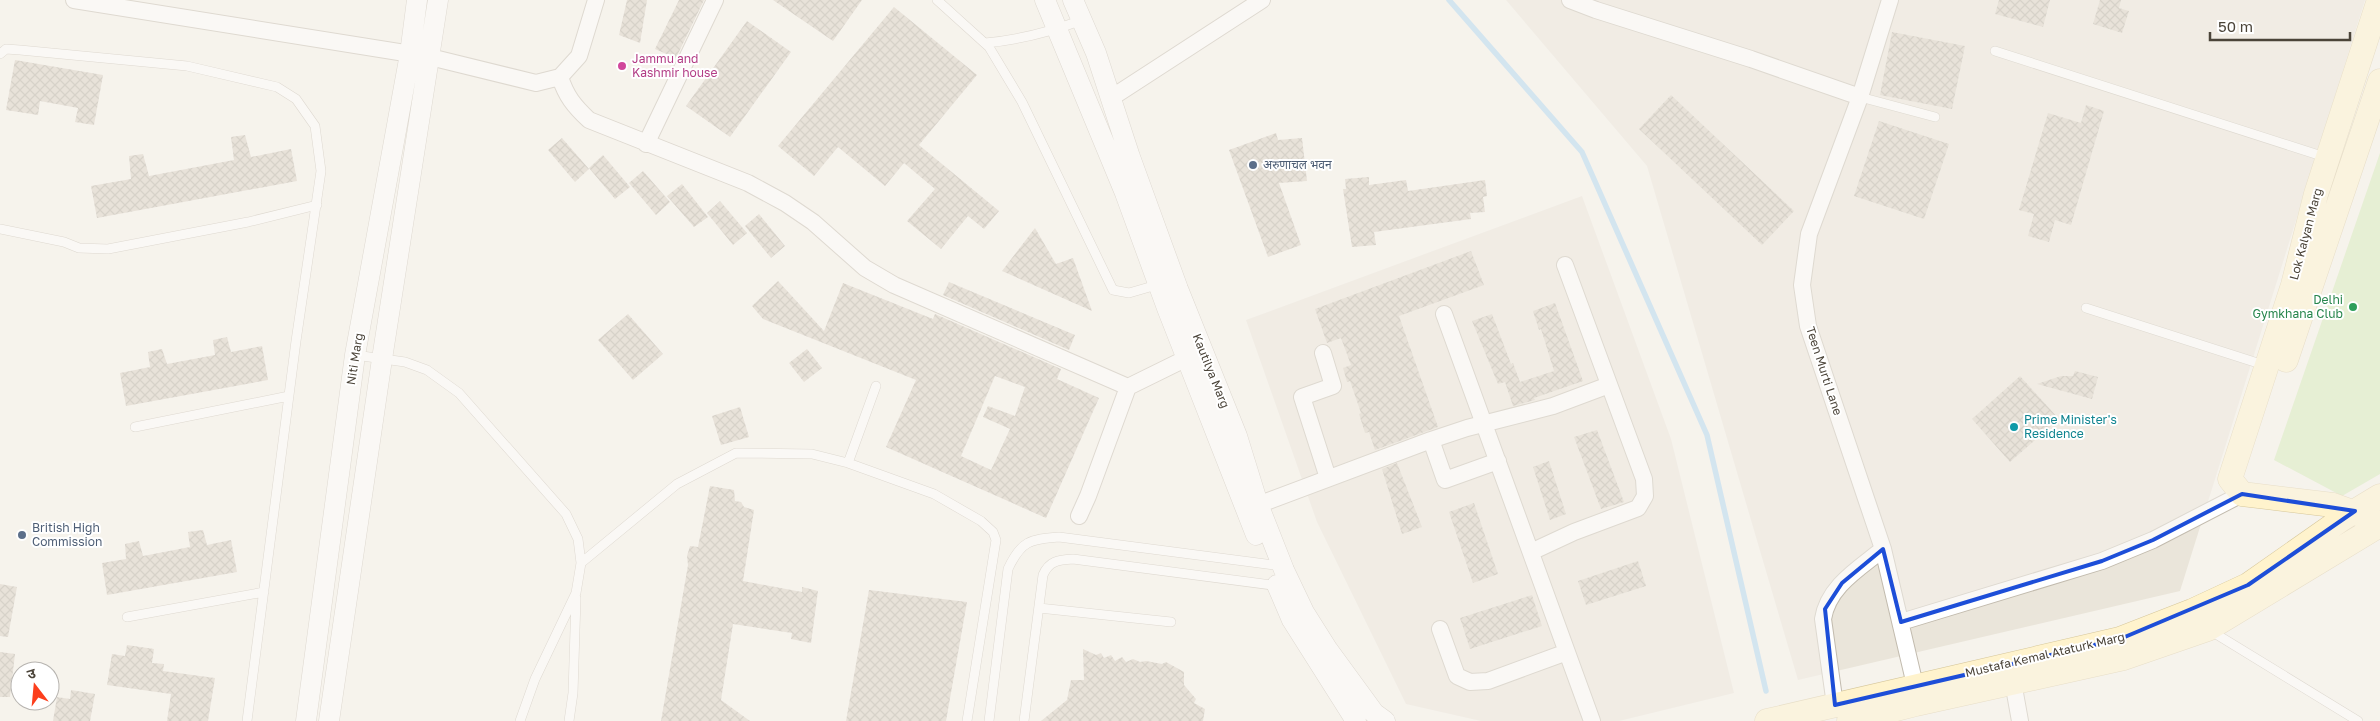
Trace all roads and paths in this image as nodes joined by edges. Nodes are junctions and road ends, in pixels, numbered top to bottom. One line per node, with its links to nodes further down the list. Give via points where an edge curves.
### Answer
1 (74, 0): 18 (street)
2 (417, 0): 18 (street, Niti Marg)
3 (438, 0): 19 (street)
4 (596, 0): 20 (street, via 579,56)
5 (715, 0): 27 (street)
6 (937, 0): 15 (lane)
7 (1045, 0): 14 (street, Kautilya Marg)
8 (1073, 0): 13 (street, Kautilya Marg)
9 (1262, 0): 23 (street)
10 (1570, 0): 22 (street)
11 (1890, 0): 22 (street, Teen Murti Lane)
12 (2379, 0): 25 (main road, Lok Kalyan Marg)
13 (1082, 20): 14 (lane); 23 (street, Kautilya Marg)
14 (1058, 29): 15 (lane, via 1020,39); 33 (street, Kautilya Marg, via 1125,193)
15 (984, 43): 33 (lane, via 1022,102 1113,290 1129,292)
16 (1995, 51): 28 (lane)
17 (0, 54): 29 (lane, via 6,49 13,49 187,66 277,88 296,100 315,126 321,171)
18 (410, 54): 19 (street); 37 (street, Niti Marg)
19 (430, 57): 20 (street, via 536,83); 39 (street)
20 (560, 77): 27 (street, via 573,106 589,120)
21 (2380, 81): 26 (main road, Lok Kalyan Marg)
22 (1860, 97): 24 (lane); 57 (street, Teen Murti Lane, via 1809,234 1802,285 1808,326)
23 (1111, 98): 33 (street, Kautilya Marg)
24 (1935, 117)
25 (2340, 124): 26 (main road); 28 (main road, Lok Kalyan Marg)
26 (2364, 133): 32 (main road, Lok Kalyan Marg)
27 (646, 144): 43 (street, via 748,183 785,203 813,222 865,268 894,285)
28 (2329, 158): 32 (main road, Lok Kalyan Marg, via 2316,194)
29 (317, 206): 30 (lane, via 108,249 79,248); 44 (lane)
30 (0, 229)
31 (1565, 265): 41 (street)
32 (2307, 270): 40 (main road, Lok Kalyan Marg); 51 (main road, Lok Kalyan Marg)
33 (1167, 282): 38 (street, Kautilya Marg); 53 (street, Kautilya Marg, via 1237,436)
34 (2086, 308): 40 (lane)
35 (1444, 314): 45 (street)
36 (1323, 353): 50 (street, via 1333,386 1302,397)
37 (355, 355): 39 (lane); 75 (street, Niti Marg)
38 (1186, 358): 43 (street); 53 (street, Kautilya Marg)
39 (382, 359): 59 (lane, via 406,362 427,370 459,393 566,514 578,539); 76 (street)
40 (2267, 366): 51 (main road, Lok Kalyan Marg, via 2230,479)
41 (1608, 385): 45 (street, via 1553,406); 58 (street, via 1644,480 1645,496 1638,508)
42 (876, 386): 49 (lane)
43 (1128, 387): 55 (street)
44 (289, 396): 46 (lane); 62 (lane)
45 (1484, 424): 47 (street); 48 (street)
46 (135, 427)
47 (1431, 440): 48 (street, via 1445,480); 50 (street)
48 (1498, 461): 58 (street)
49 (848, 463): 59 (lane, via 812,454 736,453 677,484); 79 (lane, via 934,494 981,521 996,540)
50 (1328, 478): 53 (street)
51 (2242, 494): 54 (main road, via 2333,505); 67 (street, via 2153,540 2102,561)
52 (2380, 496): 54 (main road, Mustafa Kemal Ataturk Marg)
53 (1251, 507): 60 (street, Kautilya Marg)
54 (2355, 511): 56 (main road); 72 (main road, Mustafa Kemal Ataturk Marg, via 2248,585 2192,611 2120,639)
55 (1079, 516)
56 (2380, 524): 69 (main road, Mustafa Kemal Ataturk Marg)
57 (1883, 549): 67 (street, Teen Murti Lane); 73 (street, via 1842,582 1825,609 1823,618)
58 (1531, 552): 70 (street)
59 (581, 563): 63 (lane)
60 (1275, 565): 61 (street, Kautilya Marg); 80 (lane, via 1059,537 1036,539 1016,551 1008,569)
61 (1284, 587): 64 (lane, via 1073,559 1056,560 1047,566 1043,575); 82 (street, Kautilya Marg, via 1292,620); 83 (street, Kautilya Marg, via 1374,713)
62 (264, 592): 65 (lane); 74 (lane)
63 (576, 593): 77 (lane, via 535,680); 78 (lane)
64 (1039, 608): 66 (lane); 81 (lane)
65 (127, 617)
66 (1170, 622)
67 (1901, 622): 72 (street, Teen Murti Lane)
68 (1440, 629): 70 (street, via 1457,676 1470,682 1488,681)
69 (2208, 629): 71 (main road, Mustafa Kemal Ataturk Marg, via 2124,658); 87 (lane)
70 (1567, 652): 84 (street)
71 (2013, 682): 73 (main road, Mustafa Kemal Ataturk Marg); 86 (street)
72 (1915, 685): 73 (main road, Mustafa Kemal Ataturk Marg)
73 (1842, 713): 85 (main road, Mustafa Kemal Ataturk Marg)
74 (247, 721)
75 (306, 721)
76 (329, 721)
77 (520, 721)
78 (569, 721)
79 (967, 721)
80 (989, 721)
81 (1024, 721)
82 (1356, 721)
83 (1385, 721)
84 (1592, 721)
85 (1767, 721)
86 (2020, 721)
87 (2358, 721)

